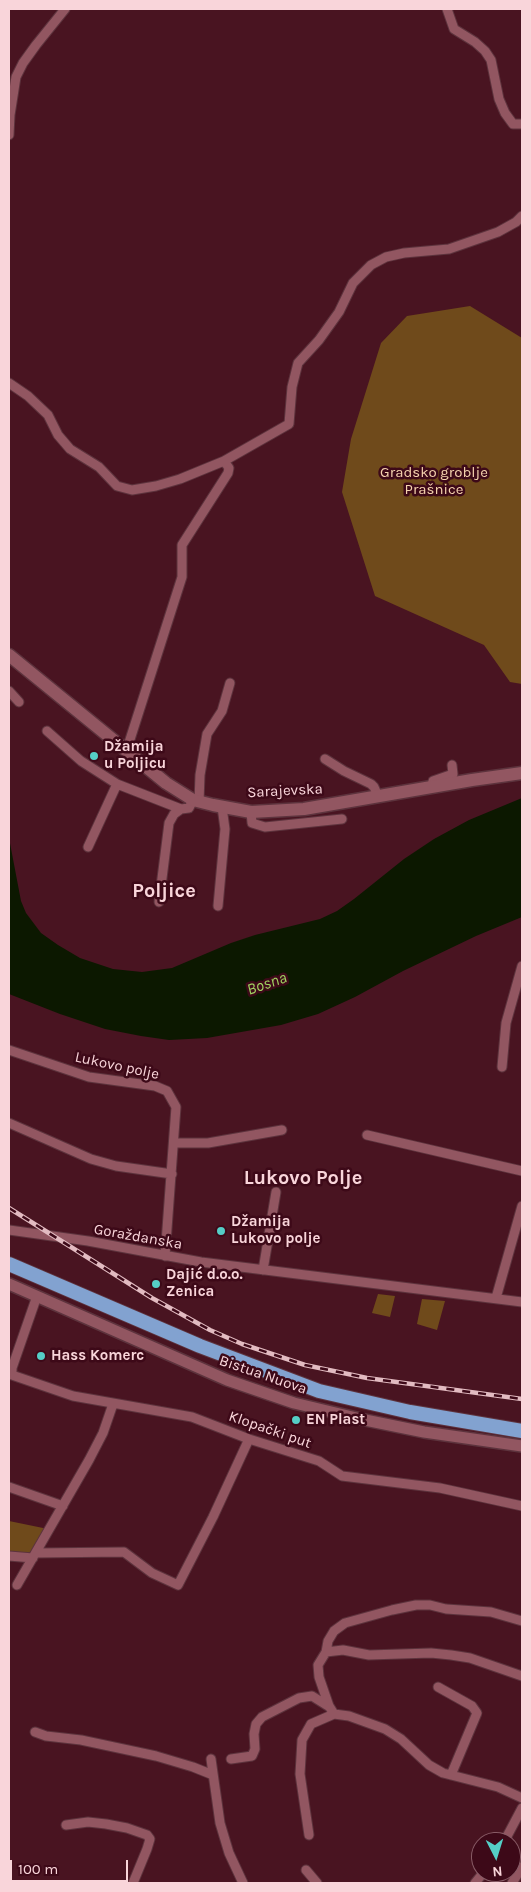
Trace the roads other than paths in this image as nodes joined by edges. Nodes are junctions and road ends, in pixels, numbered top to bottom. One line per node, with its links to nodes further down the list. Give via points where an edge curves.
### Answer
1 (65, 9): 4 (street, via 27,57 16,77)
2 (447, 9): 3 (street, via 454,29 475,42 491,60 505,113 512,124)
3 (522, 124)
4 (9, 135)
5 (522, 216): 7 (street, via 498,232 449,248 404,253 371,265 352,283 339,312 298,363 289,424)
6 (9, 383): 7 (street, via 48,415 70,449 99,467 117,486 132,490 156,486)
7 (224, 461): 13 (street, via 228,472 182,545 182,576)
8 (9, 655): 13 (main road, Sarajevska)
9 (230, 683): 20 (street, via 222,711 207,734)
10 (9, 691): 11 (street)
11 (19, 702)
12 (47, 731): 17 (street, via 81,761)
13 (126, 752): 20 (main road, Sarajevska)
14 (325, 759): 19 (street, via 374,786)
15 (452, 765): 18 (street, via 452,774 433,781)
16 (522, 773): 18 (main road, Sarajevska)
17 (116, 784): 22 (street); 25 (street)
18 (432, 787): 19 (main road, Sarajevska)
19 (378, 796): 23 (main road, Sarajevska, via 304,809)
20 (196, 801): 21 (main road, Sarajevska); 22 (street, via 189,808)
21 (222, 807): 23 (main road, Sarajevska); 27 (street, via 225,829)
22 (181, 809): 26 (street, via 169,822)
23 (251, 812): 24 (street, via 252,823 265,827)
24 (342, 819)
25 (88, 847)
26 (159, 902)
27 (218, 906)
28 (522, 966): 30 (street, via 506,1023)
29 (9, 1050): 34 (street, Lukovo polje, via 89,1077 154,1086 167,1091 176,1107)
30 (502, 1067)
31 (9, 1123): 36 (street, via 92,1159)
32 (282, 1130): 34 (street, via 208,1143)
33 (367, 1135): 35 (street)
34 (175, 1143): 36 (street, Lukovo polje)
35 (522, 1171)
36 (172, 1174): 40 (street, Lukovo polje)
37 (276, 1192): 42 (street)
38 (522, 1206): 45 (street)
39 (9, 1230): 40 (street, Goraždanska)
40 (165, 1256): 42 (street, Goraždanska)
41 (9, 1264): 49 (highway, via 200,1346 319,1391 410,1412)
42 (263, 1270): 45 (street, Goraždanska)
43 (9, 1284): 44 (street, Bistua Nuova)
44 (37, 1296): 47 (street); 51 (street, Bistua Nuova, via 227,1380 294,1403 424,1432)
45 (496, 1298): 46 (street, Goraždanska)
46 (522, 1302)
47 (10, 1374): 48 (street, Klopački put, via 73,1396)
48 (112, 1404): 50 (street, Klopački put, via 192,1417); 53 (street, via 103,1433)
49 (522, 1431)
50 (249, 1439): 54 (street, Klopački put, via 319,1461 342,1476 440,1488); 55 (street, via 178,1585 152,1573 124,1552)
51 (522, 1446)
52 (9, 1487): 53 (street)
53 (62, 1506): 55 (street)
54 (522, 1506)
55 (35, 1555): 56 (street); 57 (street)
56 (9, 1556)
57 (17, 1585)
58 (522, 1622): 59 (street, via 491,1612 416,1605 339,1627 328,1641)
59 (326, 1652): 60 (street, via 451,1655 470,1658); 62 (street, via 318,1665 319,1677)
60 (522, 1676)
61 (438, 1687): 67 (street, via 472,1706 477,1713)
62 (331, 1710): 65 (street, via 312,1696 299,1698 262,1717 256,1724 252,1756); 67 (street, via 385,1729 430,1765); 72 (street, via 311,1724 302,1740 300,1774)
63 (35, 1732): 66 (street, via 156,1756)
64 (211, 1759): 66 (street)
65 (231, 1759)
66 (213, 1775): 76 (street, via 220,1823)
67 (451, 1775): 68 (street, via 471,1778)
68 (522, 1798)
69 (522, 1808): 71 (street)
70 (66, 1824): 75 (street, via 106,1824 147,1835 150,1839)
71 (509, 1832)
72 (309, 1835)
73 (522, 1866): 78 (street)
74 (306, 1870): 77 (street)
75 (133, 1883)
76 (243, 1883)
77 (316, 1883)
78 (512, 1883)

